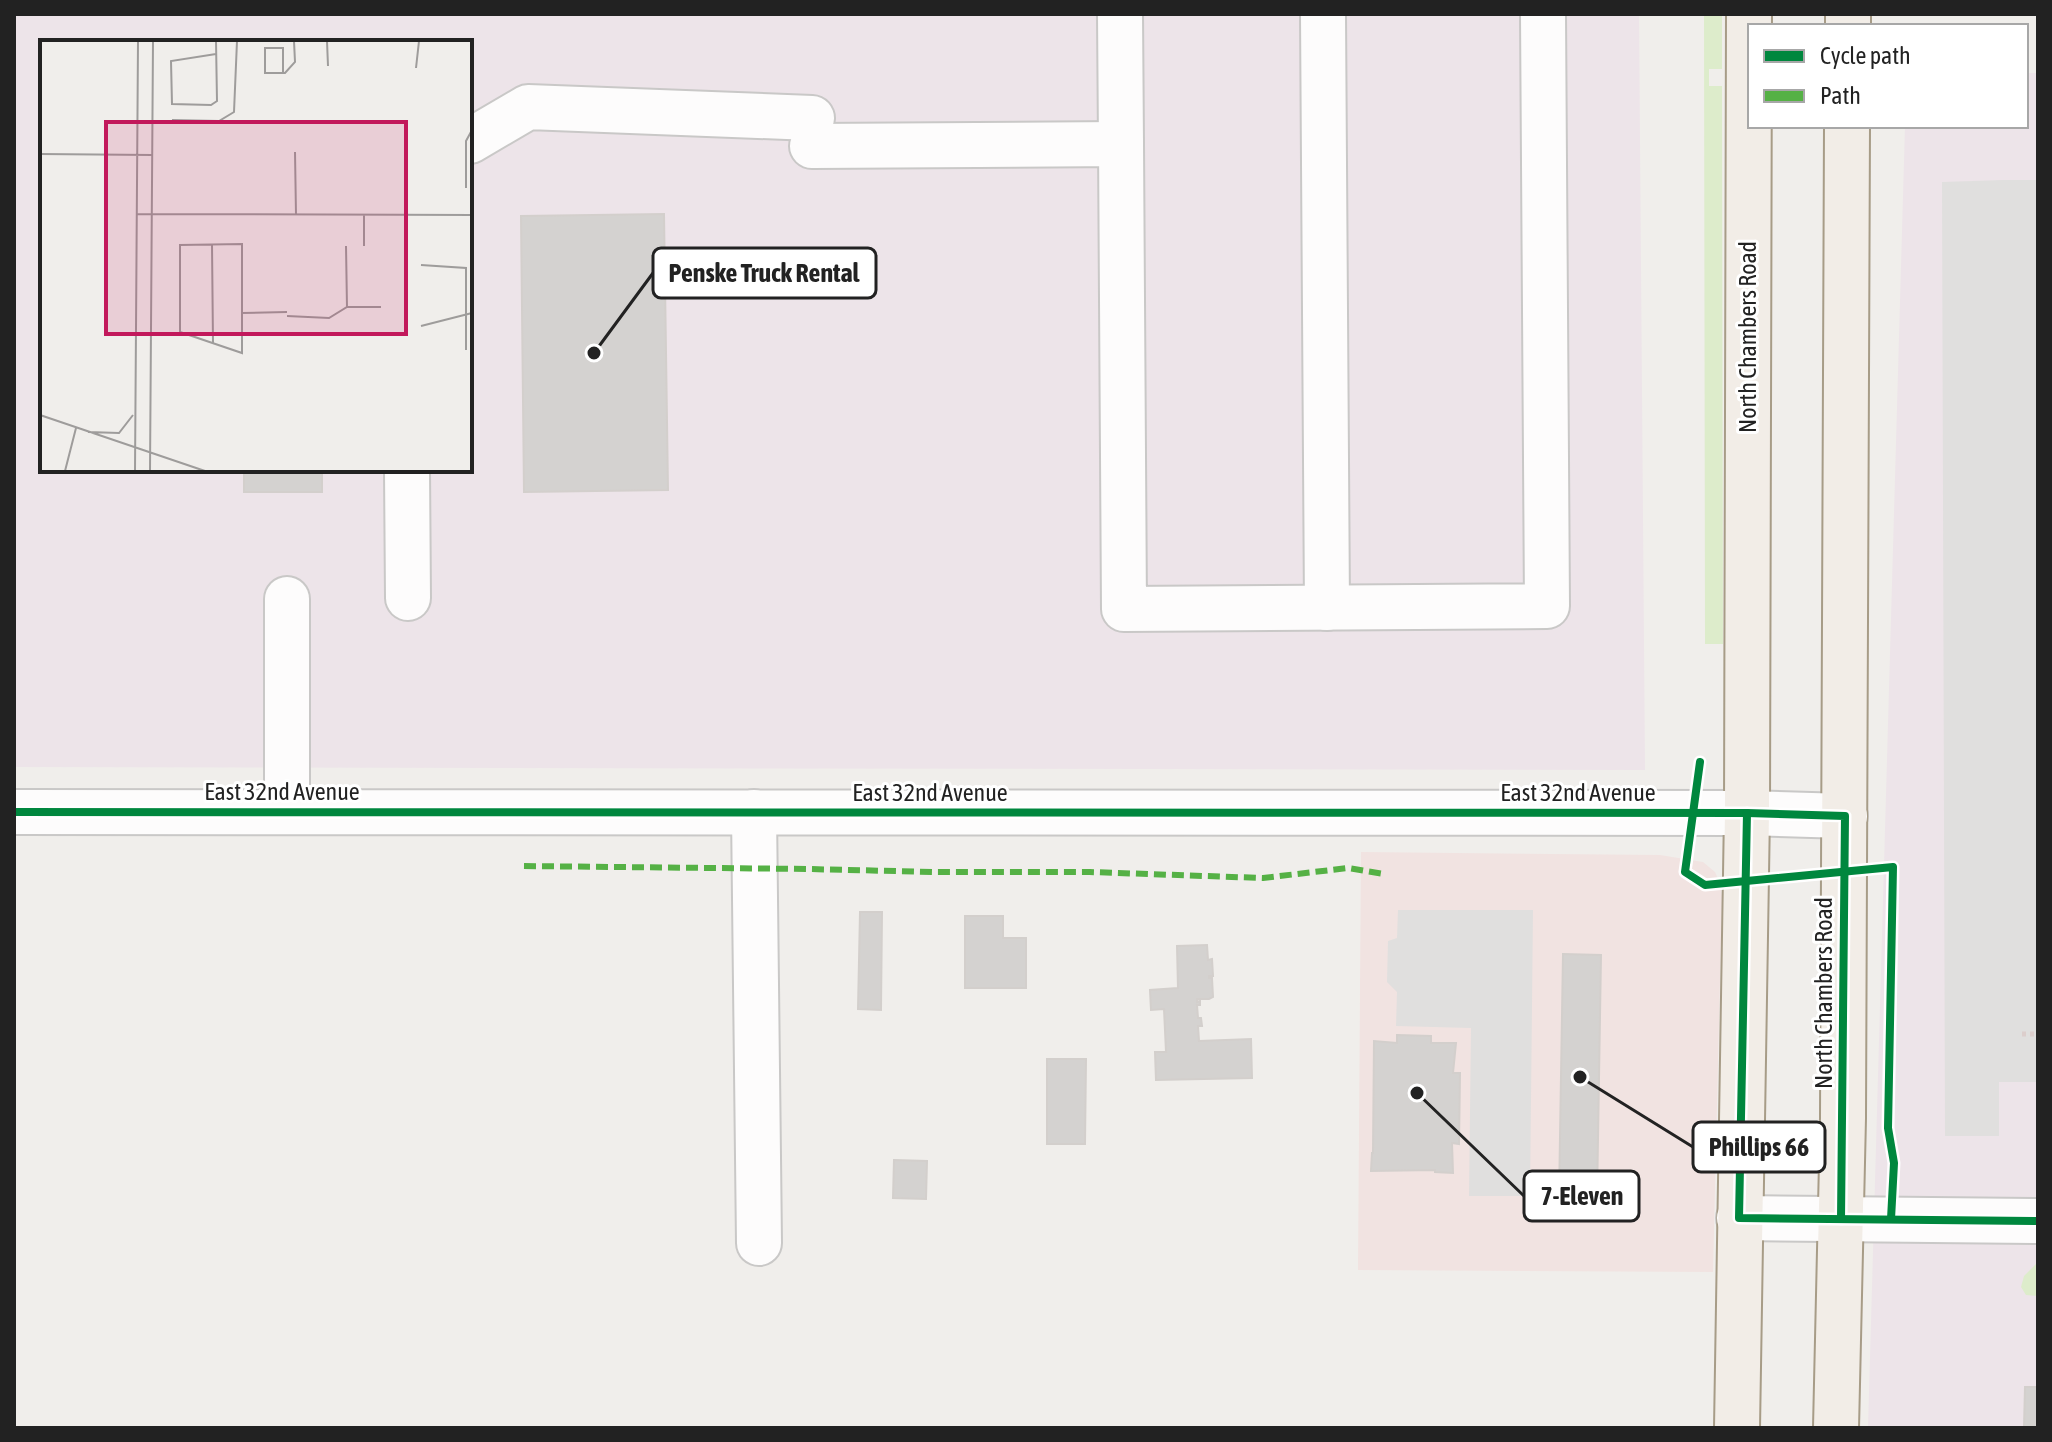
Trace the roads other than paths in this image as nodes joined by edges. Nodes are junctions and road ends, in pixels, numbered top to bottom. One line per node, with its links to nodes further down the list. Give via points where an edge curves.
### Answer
1 (1120, 14): 7 (street)
2 (1323, 14): 11 (street)
3 (1543, 14): 11 (street, via 1547,606)
4 (1749, 128): 15 (main road, North Chambers Road)
5 (1847, 128): 16 (main road, North Chambers Road)
6 (472, 140): 7 (street, via 528,107 812,132)
7 (1121, 144): 11 (street, via 1124,609)
8 (407, 472): 9 (street)
9 (408, 598)
10 (287, 599): 13 (street)
11 (1327, 608)
12 (14, 812): 13 (street, East 32nd Avenue)
13 (287, 812): 14 (street, East 32nd Avenue)
14 (754, 812): 15 (street, East 32nd Avenue); 20 (street)
15 (1747, 813): 16 (street, East 32nd Avenue); 17 (main road, North Chambers Road)
16 (1845, 816): 18 (main road, North Chambers Road)
17 (1739, 1218): 18 (street); 21 (main road, North Chambers Road)
18 (1841, 1219): 19 (street); 22 (main road, North Chambers Road)
19 (2038, 1221)
20 (759, 1243)
21 (1737, 1428)
22 (1836, 1428)

